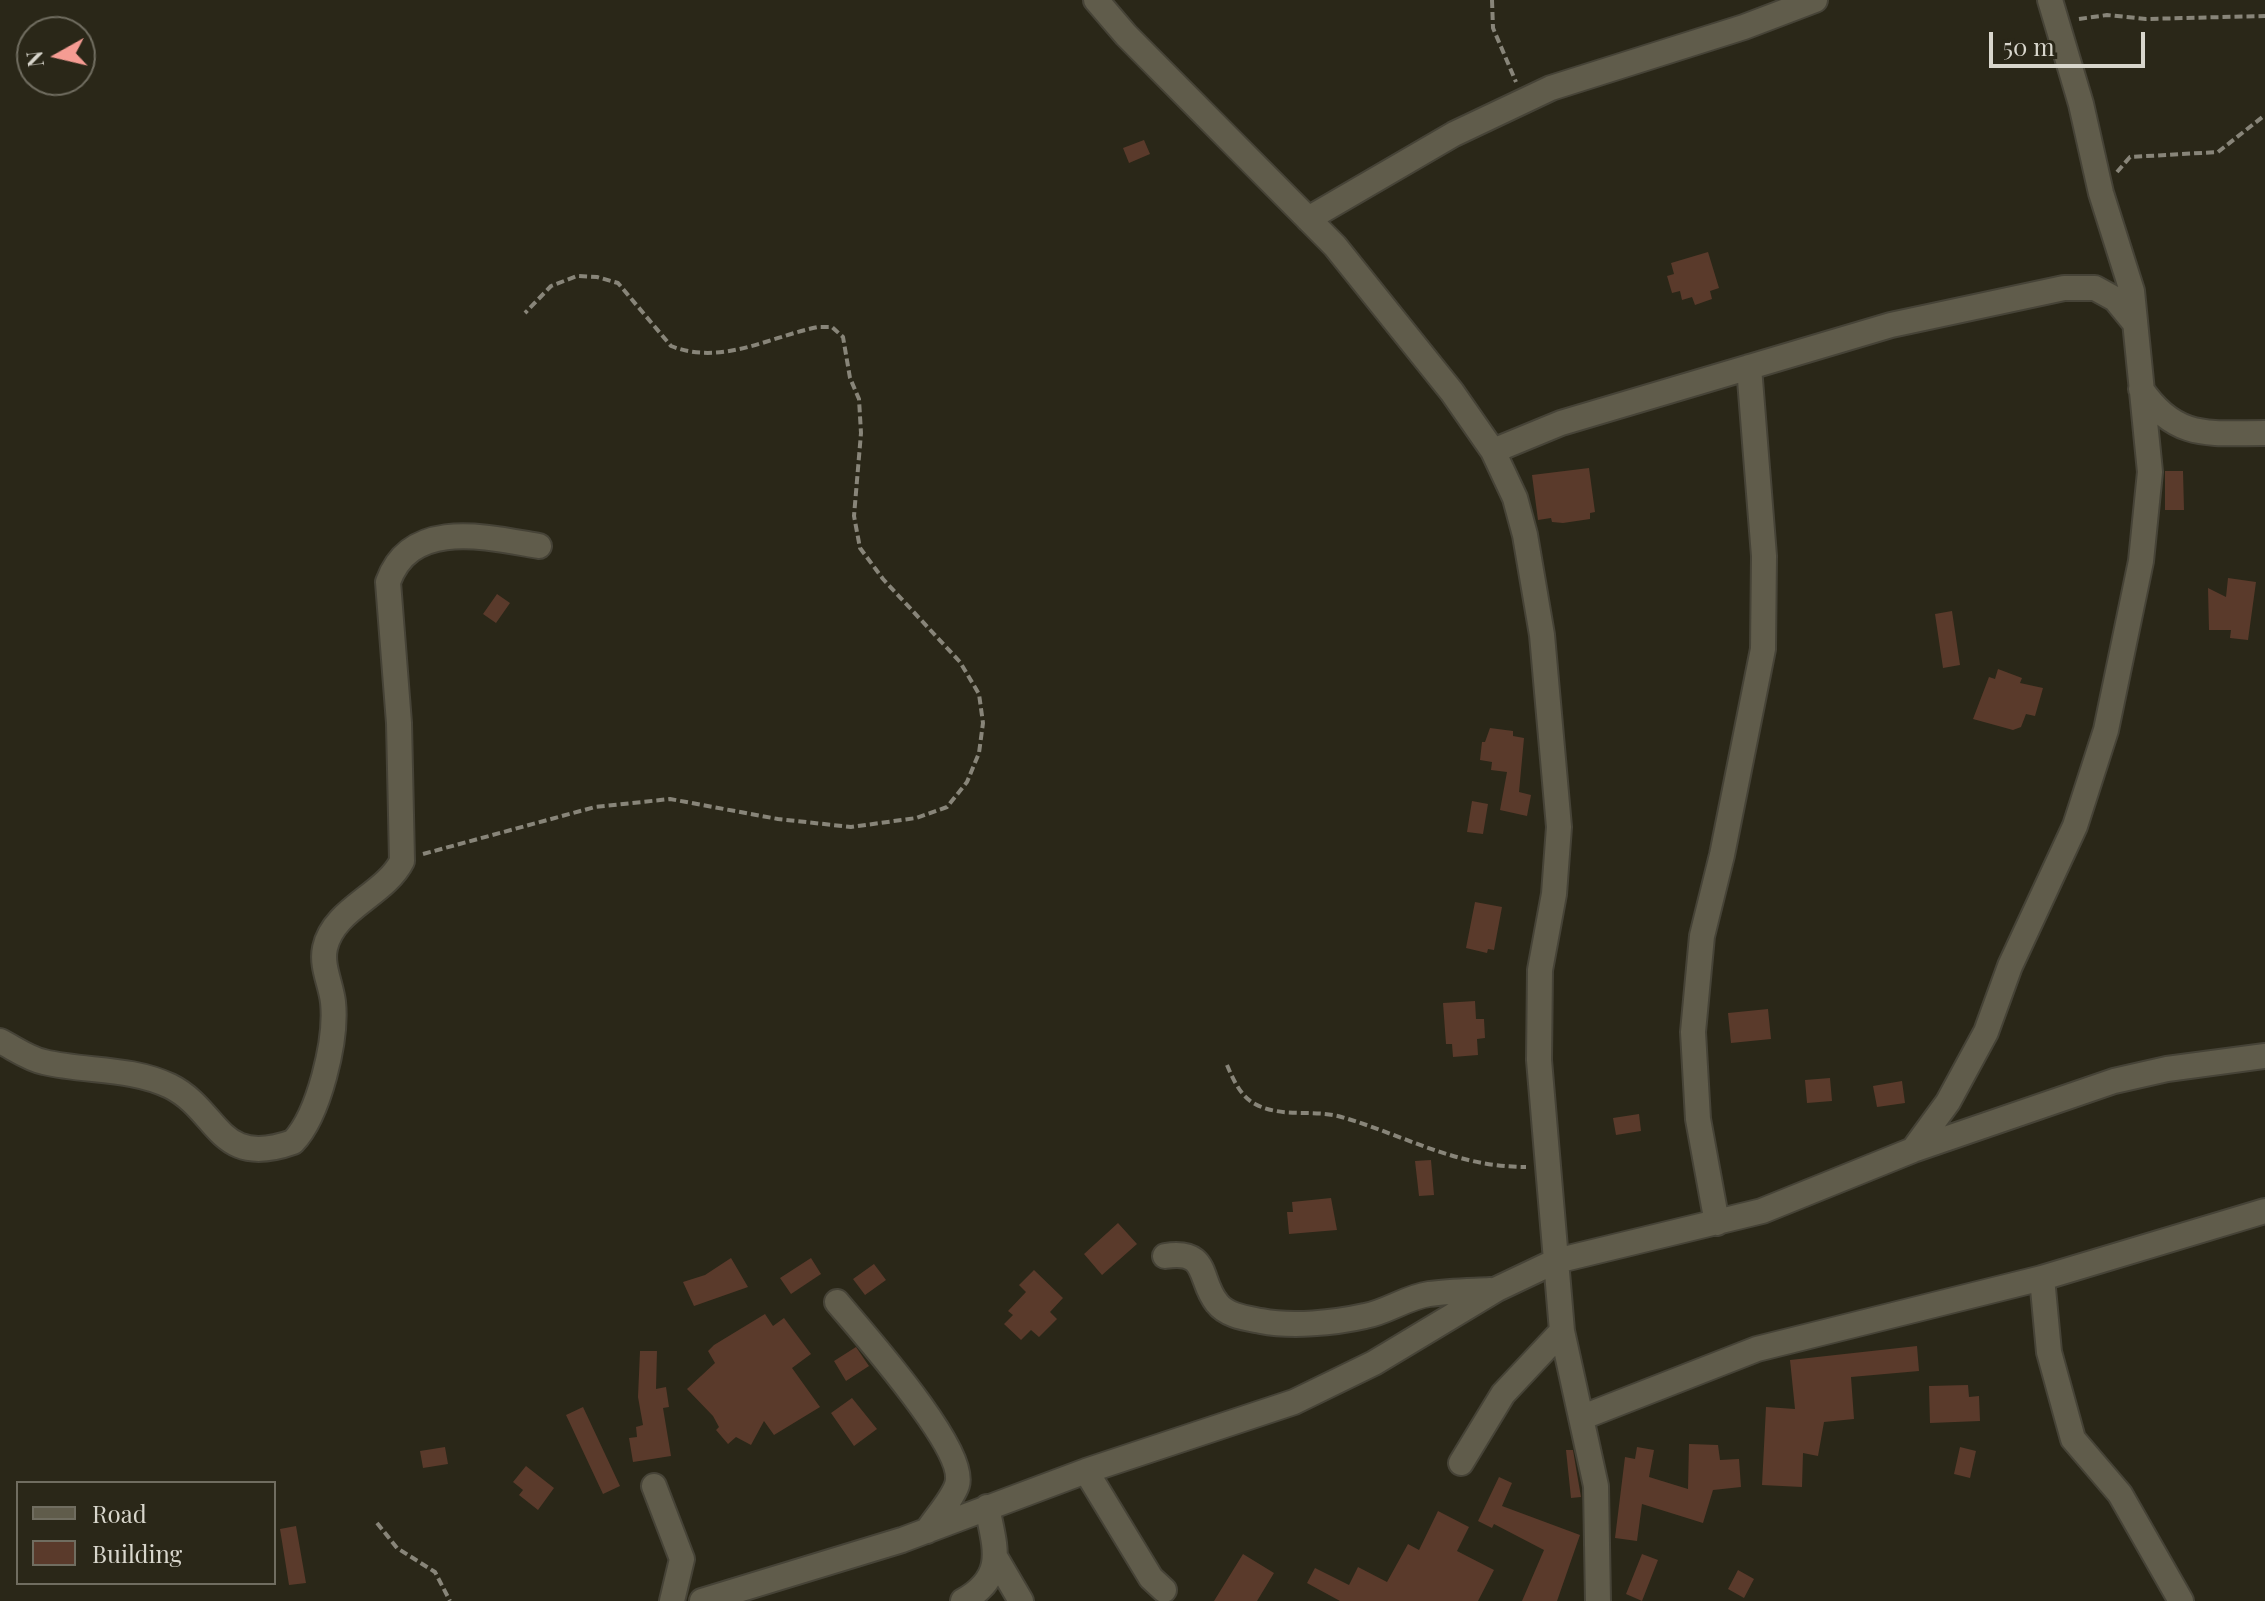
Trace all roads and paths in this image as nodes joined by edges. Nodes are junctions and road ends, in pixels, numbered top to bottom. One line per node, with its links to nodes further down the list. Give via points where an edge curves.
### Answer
1 (1096, 0): 10 (street)
2 (1492, 0): 7 (path, via 1493,28 1515,76)
3 (1815, 0): 7 (street, via 1584,76)
4 (2050, 0): 6 (street)
5 (2265, 16): 6 (path, via 2107,15 2075,19)
6 (2060, 30): 9 (street)
7 (1520, 104): 10 (street, via 1454,134)
8 (2265, 115): 9 (path, via 2218,152 2130,157)
9 (2101, 193): 12 (street, via 2126,262)
10 (1308, 219): 17 (street)
11 (525, 313): 20 (path, via 551,286 577,276 597,277 618,283 671,346 683,351 712,354 818,327 832,327 843,337 859,399 854,516 860,548 960,662 979,694 979,753 967,782 947,807 916,818 851,827 670,799 595,807)
12 (2133, 321): 13 (street, via 2115,299 2095,288 2064,288 1891,325); 14 (street)
13 (1749, 367): 17 (street, via 1561,423); 27 (street, via 1764,556 1763,649 1702,936 1693,1032 1698,1119)
14 (2139, 386): 15 (street, via 2156,411); 18 (street)
15 (2179, 429): 16 (street); 18 (street)
16 (2265, 433)
17 (1493, 451): 25 (street, via 1525,535 1542,635 1559,827 1540,970 1539,1060)
18 (2150, 472): 24 (street, via 2141,561 2106,730 2075,826 2010,966 1986,1032 1948,1102)
19 (539, 546): 20 (street, via 484,537 421,541 395,562 388,582)
20 (402, 861): 21 (street, via 329,934 324,964 333,1004 331,1044 314,1115 293,1142 259,1149 240,1145 221,1136 192,1101 149,1077 44,1062)
21 (0, 1041)
22 (2265, 1056): 24 (street, via 2114,1081)
23 (1227, 1065): 25 (path, via 1250,1101 1266,1109 1344,1117 1468,1163)
24 (1913, 1150): 27 (street, via 1762,1211)
25 (1548, 1167): 29 (street)
26 (2265, 1211): 30 (street)
27 (1717, 1223): 29 (street)
28 (1165, 1256): 31 (street, via 1192,1258 1209,1280 1216,1302 1231,1314 1265,1322 1366,1316 1426,1294)
29 (1556, 1261): 31 (street); 33 (street)
30 (2042, 1278): 34 (street, via 1757,1349); 49 (street, via 2049,1352 2073,1439 2120,1494)
31 (1497, 1289): 36 (street, via 1374,1363 1294,1402)
32 (837, 1302): 40 (street, via 928,1414 950,1451 957,1485)
33 (1562, 1331): 34 (street); 35 (street, via 1503,1394)
34 (1583, 1417): 48 (street, via 1596,1486)
35 (1461, 1463)
36 (1086, 1471): 38 (street); 42 (street, via 1151,1578)
37 (654, 1486): 44 (street, via 682,1559)
38 (987, 1507): 40 (street); 41 (street)
39 (377, 1523): 43 (path, via 397,1548 435,1572)
40 (927, 1531): 45 (street)
41 (997, 1560): 46 (street, via 987,1581); 47 (street)
42 (1164, 1590)
43 (450, 1601)
44 (672, 1601)
45 (702, 1601)
46 (963, 1601)
47 (1021, 1601)
48 (1598, 1601)
49 (2181, 1601)

